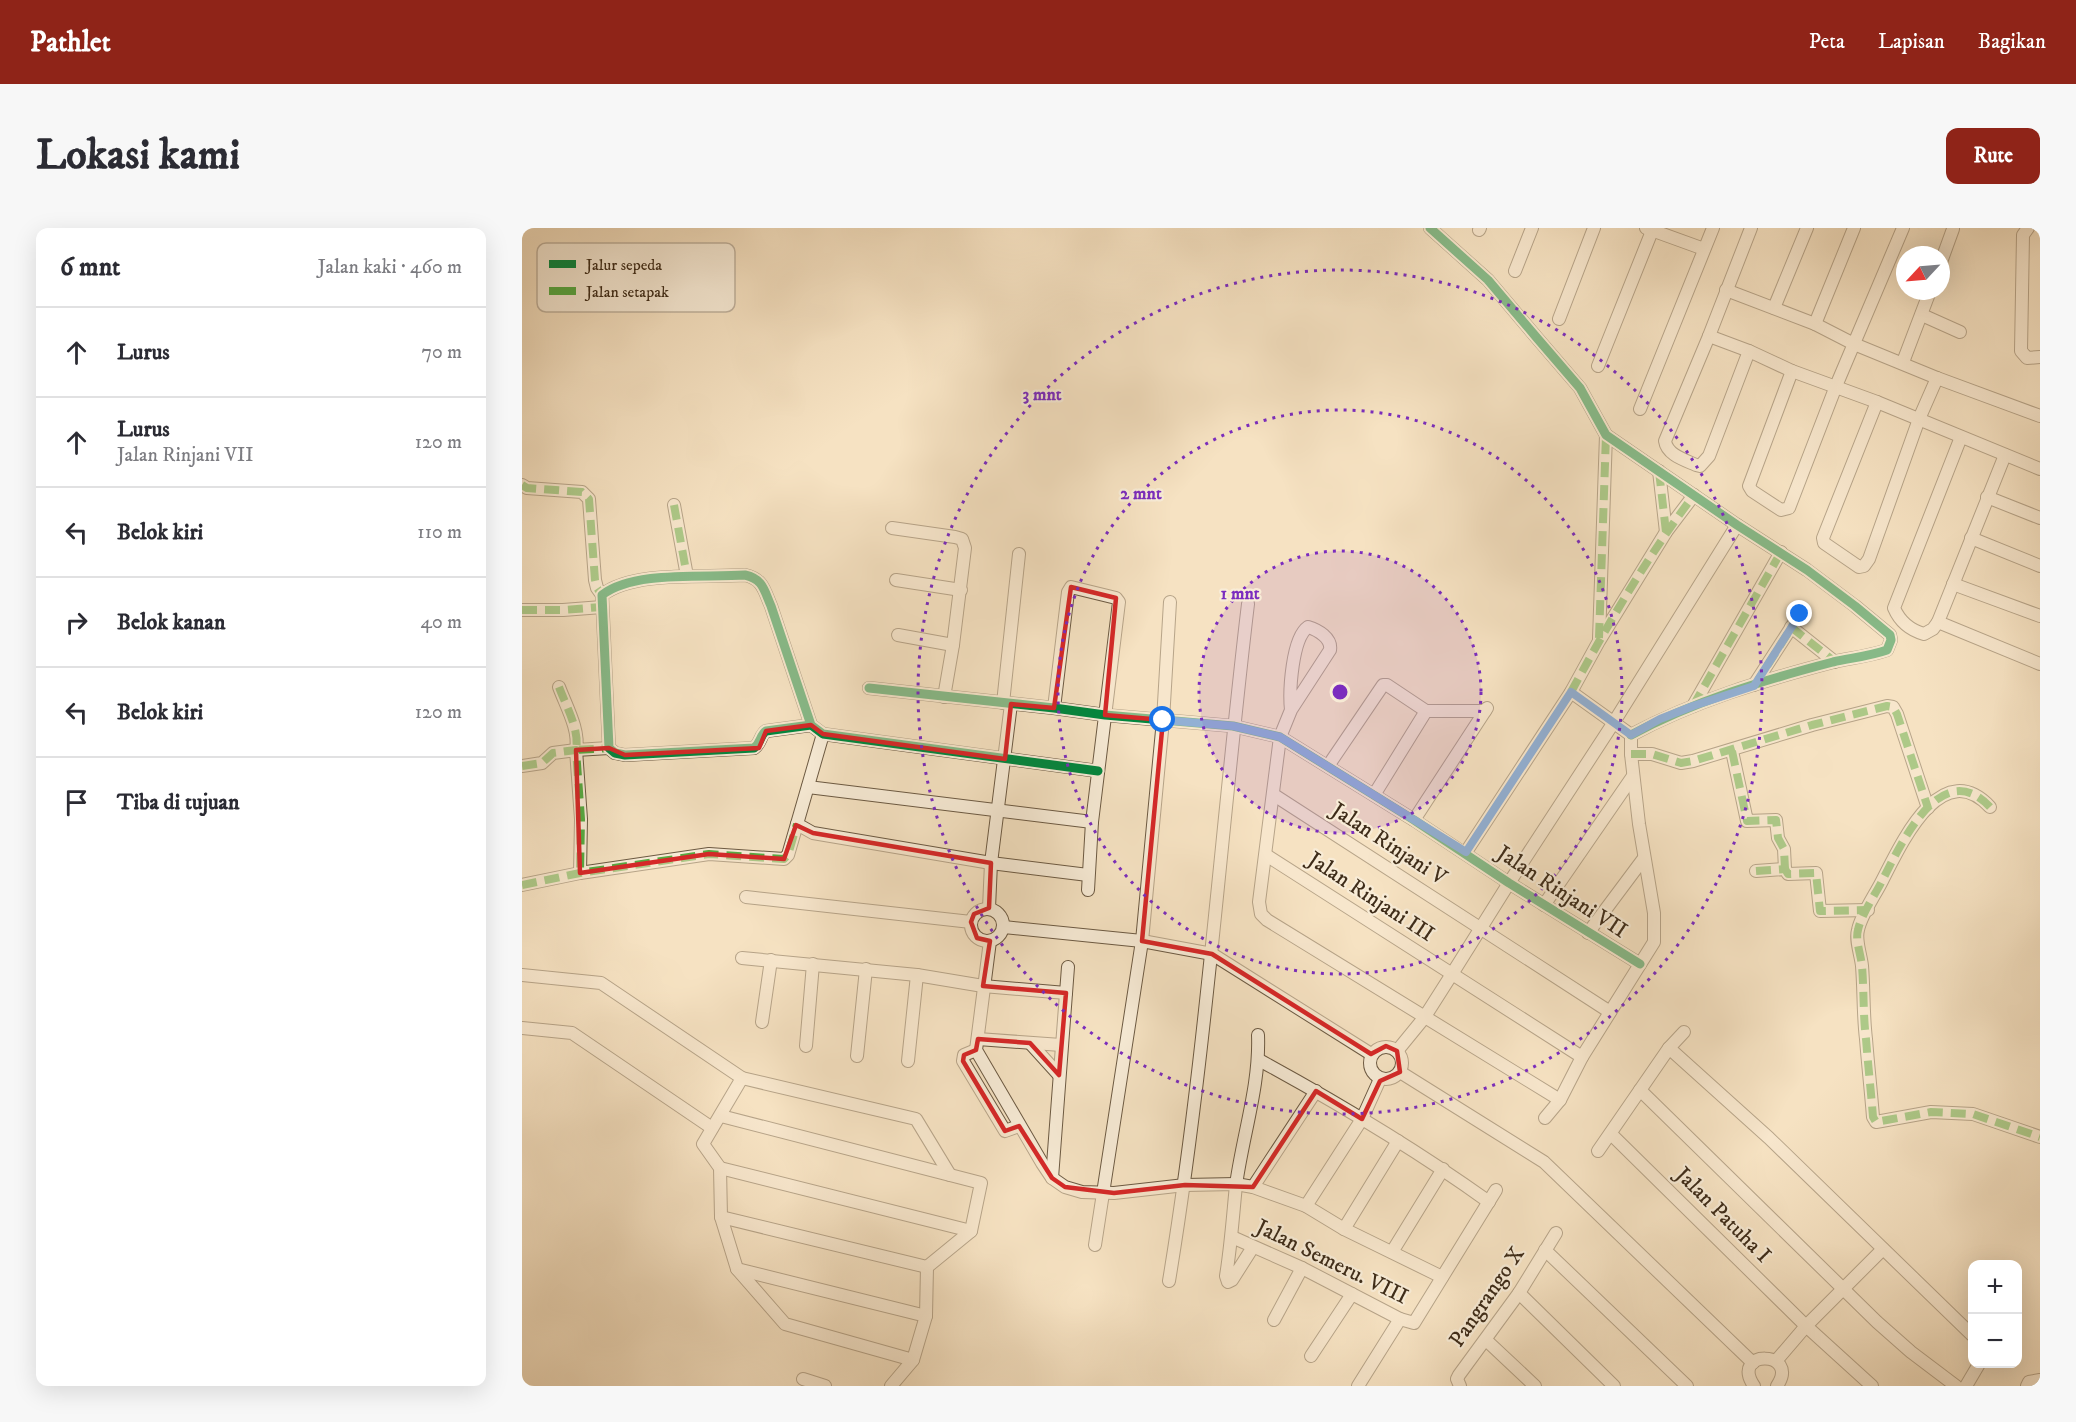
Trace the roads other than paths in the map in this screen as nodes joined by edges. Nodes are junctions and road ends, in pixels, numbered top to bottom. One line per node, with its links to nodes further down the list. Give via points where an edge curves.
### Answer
1 (1430, 228): 35 (street, via 1488,280 1580,388)
2 (1532, 228): 14 (street)
3 (1594, 228): 19 (street)
4 (1713, 228): 13 (street)
5 (1751, 228): 15 (street)
6 (1807, 228): 17 (street)
7 (1854, 228): 20 (street)
8 (1903, 228): 23 (street)
9 (2028, 228): 25 (street, via 2023,235 2021,351 2026,358)
10 (1649, 229): 13 (street); 27 (street)
11 (1953, 229): 12 (street)
12 (1947, 246)
13 (1704, 249): 32 (street)
14 (1515, 271)
15 (1726, 290): 17 (street); 22 (street)
16 (1927, 300): 18 (street)
17 (1774, 308): 20 (street)
18 (1922, 315): 21 (street); 26 (street)
19 (1559, 319)
20 (1815, 324): 23 (street)
21 (1960, 332)
22 (1709, 336): 24 (street); 24 (street, via 1665,441 1668,449 1696,465 1700,466 1709,456)
23 (1854, 344): 26 (street); 30 (street)
24 (1749, 351): 28 (street)
25 (2040, 357)
26 (1903, 362): 29 (street)
27 (1598, 366)
28 (1792, 371): 30 (street); 30 (street, via 1749,486 1781,510 1789,508)
29 (1937, 378): 33 (street); 34 (street)
30 (1836, 386): 31 (street)
31 (1877, 402): 34 (street); 34 (street, via 1823,538 1824,543 1855,566 1864,566 1869,560)
32 (1640, 409)
33 (2040, 416)
34 (1919, 419): 36 (street)
35 (1606, 435): 39 (street); 65 (street)
36 (1961, 437): 37 (street); 62 (street, via 1894,608 1914,631 1924,634)
37 (2005, 455): 38 (street); 42 (street)
38 (2040, 469)
39 (1659, 471): 41 (street); 47 (street)
40 (522, 485): 56 (street, via 586,494 595,580)
41 (1694, 495): 45 (street); 47 (street)
42 (1987, 497): 44 (street); 48 (street)
43 (674, 505): 52 (street)
44 (2040, 518)
45 (1737, 525): 49 (street); 81 (street)
46 (892, 528): 55 (street, via 962,539 965,548)
47 (1666, 532): 65 (street)
48 (1971, 538): 51 (street); 54 (street)
49 (1781, 552): 67 (street, via 1890,635 1887,650); 75 (street)
50 (1019, 554): 74 (street)
51 (2040, 566)
52 (687, 576): 56 (street, via 612,588); 82 (street, via 755,577 771,606)
53 (896, 580): 55 (street)
54 (1953, 584): 61 (street); 62 (street)
55 (961, 590): 66 (street)
56 (602, 601): 59 (street, via 563,610); 87 (street)
57 (1170, 602): 80 (street)
58 (1248, 604): 83 (street)
59 (522, 610)
60 (1800, 614): 63 (street)
61 (2040, 616)
62 (1938, 622): 68 (street)
63 (1791, 627): 67 (street); 69 (street)
64 (898, 635): 66 (street)
65 (1599, 640): 72 (street)
66 (953, 645): 73 (street)
67 (1835, 662): 69 (street)
68 (2040, 664)
69 (1754, 686): 75 (street)
70 (560, 687): 88 (street, via 576,732)
71 (869, 688): 73 (street, Jalan Rinjani VII)
72 (1571, 692): 81 (street); 105 (street)
73 (944, 697): 74 (street, Jalan Rinjani VII)
74 (1007, 703): 76 (street, Jalan Rinjani VII); 91 (street)
75 (1693, 706): 85 (street)
76 (1054, 708): 79 (street, Jalan Rinjani VII); 79 (street, via 1071,587 1118,599)
77 (1291, 710): 77 (street, via 1291,674 1301,635 1308,627 1331,644); 86 (street)
78 (1426, 711): 93 (street, via 1383,685); 98 (street); 102 (street, via 1486,710)
79 (1105, 716): 80 (street, Jalan Rinjani VII); 94 (street)
80 (1163, 720): 83 (street, Jalan Rinjani VII); 124 (street)
81 (1614, 722): 85 (street); 113 (street)
82 (811, 725): 84 (street); 87 (street, via 766,731 754,748 625,755)
83 (1233, 726): 86 (street, Jalan Rinjani VII); 126 (street)
84 (824, 734): 91 (street); 96 (street)
85 (1631, 735): 90 (street)
86 (1280, 737): 93 (street, Jalan Rinjani VII); 97 (street)
87 (609, 748): 88 (street)
88 (576, 750): 92 (street, via 553,753 542,763); 111 (street)
89 (1732, 751): 90 (street, via 1681,763 1652,754); 100 (street, via 1812,725 1893,707); 109 (street, via 1747,821 1776,820)
90 (1630, 754): 95 (street)
91 (1005, 759): 94 (street); 101 (street)
92 (522, 766)
93 (1328, 766): 98 (street, Jalan Rinjani VII)
94 (1098, 771): 103 (street)
95 (1633, 776): 107 (street); 117 (street)
96 (808, 786): 101 (street); 104 (street)
97 (1274, 795): 106 (street); 122 (street, Jalan Rinjani V)
98 (1374, 795): 102 (street, Jalan Rinjani VII)
99 (1990, 807): 100 (street, via 1980,796 1962,790 1944,793)
100 (1928, 808): 119 (street, via 1902,842)
101 (997, 810): 103 (street); 108 (street)
102 (1414, 820): 105 (street, Jalan Rinjani VII)
103 (1092, 822): 112 (street)
104 (796, 824): 108 (street, via 813,833); 111 (street, via 784,859 709,854)
105 (1466, 852): 113 (street, Jalan Rinjani VII)
106 (1266, 855): 133 (street, Jalan Rinjani III); 139 (street, via 1261,914)
107 (1644, 858): 123 (street); 130 (street, via 1654,913 1654,942)
108 (991, 863): 112 (street); 118 (street)
109 (1785, 869): 110 (street); 119 (street, via 1788,874 1816,873 1820,910)
110 (1756, 871)
111 (580, 873): 114 (street)
112 (1088, 875): 115 (street)
113 (1509, 883): 117 (street, Jalan Rinjani VII); 122 (street)
114 (522, 885)
115 (1088, 890)
116 (746, 897): 120 (street)
117 (1544, 905): 123 (street, Jalan Rinjani VII)
118 (989, 908): 120 (street, via 974,914); 121 (street, via 1003,918)
119 (1868, 909): 167 (street, via 1857,931 1874,1120 1931,1112 1973,1114)
120 (970, 922): 125 (street, via 977,938)
121 (1004, 927): 124 (street); 125 (street, via 1001,935)
122 (1481, 929): 133 (street); 138 (street, Jalan Rinjani V)
123 (1588, 933): 130 (street, Jalan Rinjani VII)
124 (1142, 941): 126 (street); 178 (street)
125 (990, 942): 136 (street)
126 (1212, 954): 150 (street); 175 (street)
127 (742, 958): 128 (street)
128 (771, 960): 129 (street); 140 (street, via 759,1008)
129 (813, 964): 132 (street); 147 (street)
130 (1640, 964): 138 (street)
131 (1068, 967): 137 (street)
132 (866, 969): 135 (street); 151 (street)
133 (1452, 974): 139 (street); 152 (street, Jalan Rinjani III)
134 (522, 975): 157 (street, via 601,983)
135 (917, 975): 136 (street); 154 (street)
136 (983, 986): 137 (street); 145 (street)
137 (1066, 993): 146 (street)
138 (1610, 1012): 152 (street)
139 (1424, 1018): 149 (street); 161 (street)
140 (762, 1022)
141 (522, 1028): 165 (street, via 572,1033)
142 (1684, 1032): 148 (street)
143 (1258, 1035): 153 (street)
144 (1030, 1043): 145 (street); 146 (street); 156 (street)
145 (977, 1045): 173 (street, via 1019,1126)
146 (1061, 1045): 156 (street)
147 (806, 1046)
148 (1670, 1048): 159 (street); 188 (street)
149 (1397, 1051): 150 (street, via 1386,1046); 155 (street, via 1402,1064)
150 (1371, 1054): 158 (street, via 1371,1071)
151 (857, 1056)
152 (1582, 1057): 161 (street)
153 (1259, 1060): 160 (street); 174 (street)
154 (908, 1061)
155 (1400, 1072): 158 (street, via 1393,1078); 208 (street, via 1544,1162)
156 (1059, 1075): 173 (street)
157 (742, 1078): 162 (street); 172 (street, via 916,1119)
158 (1380, 1079): 164 (street)
159 (1640, 1090): 166 (street); 196 (street)
160 (1316, 1091): 164 (street); 176 (street)
161 (1560, 1100): 163 (street)
162 (721, 1116): 165 (street); 172 (street)
163 (1545, 1118)
164 (1362, 1119): 168 (street); 180 (street)
165 (712, 1128): 170 (street, via 703,1144)
166 (1611, 1134): 169 (street); 202 (street, Jalan Patuha I)
167 (2040, 1137)
168 (1398, 1141): 171 (street); 182 (street)
169 (1598, 1151)
170 (720, 1168): 181 (street); 183 (street)
171 (1443, 1169): 179 (street); 190 (street)
172 (950, 1175): 183 (street, via 981,1183)
173 (1052, 1178): 178 (street, via 1065,1187)
174 (1236, 1184): 175 (street); 176 (street); 185 (street)
175 (1185, 1185): 178 (street); 195 (street)
176 (1253, 1187): 180 (street)
177 (1496, 1190): 179 (street)
178 (1102, 1193): 186 (street)
179 (1489, 1202): 194 (street)
180 (1306, 1206): 182 (street)
181 (721, 1217): 191 (street); 193 (street)
182 (1344, 1229): 190 (street)
183 (971, 1231): 191 (street)
184 (1556, 1233): 189 (street, Pangrango X)
185 (1232, 1237): 187 (street, Jalan Semeru. VIII); 187 (street, via 1228,1282)
186 (1095, 1245)
187 (1253, 1247): 192 (street, Jalan Semeru. VIII)
188 (1883, 1249): 196 (street); 203 (street)
189 (1545, 1250): 197 (street, Pangrango X); 218 (street)
190 (1392, 1252): 194 (street)
191 (927, 1267): 199 (street)
192 (1302, 1268): 198 (street, Jalan Semeru. VIII); 201 (street)
193 (737, 1269): 199 (street); 206 (street, via 785,1324)
194 (1442, 1277): 200 (street, Jalan Semeru. VIII, via 1414,1323)
195 (1169, 1281)
196 (1843, 1290): 202 (street); 222 (street, via 1911,1352)
197 (1519, 1293): 204 (street, Pangrango X); 217 (street)
198 (1352, 1294): 200 (street, Jalan Semeru. VIII); 205 (street)
199 (926, 1316): 206 (street)
200 (1400, 1319): 214 (street)
201 (1274, 1320)
202 (1806, 1326): 207 (street); 221 (street, Jalan Patuha I)
203 (1968, 1331)
204 (1486, 1340): 215 (street, Pangrango X, via 1459,1375); 216 (street)
205 (1311, 1356)
206 (913, 1360): 213 (street)
207 (1776, 1361): 208 (street, via 1760,1358); 220 (street, via 1782,1377)
208 (1753, 1363): 219 (street, via 1749,1379)
209 (1977, 1368): 223 (street)
210 (802, 1379): 212 (street)
211 (2040, 1380): 224 (street)
212 (825, 1386)
213 (891, 1386)
214 (1358, 1386)
215 (1460, 1386)
216 (1535, 1386)
217 (1614, 1386)
218 (1687, 1386)
219 (1754, 1386)
220 (1778, 1386)
221 (1872, 1386)
222 (1956, 1386)
223 (1966, 1386)
224 (2027, 1386)

